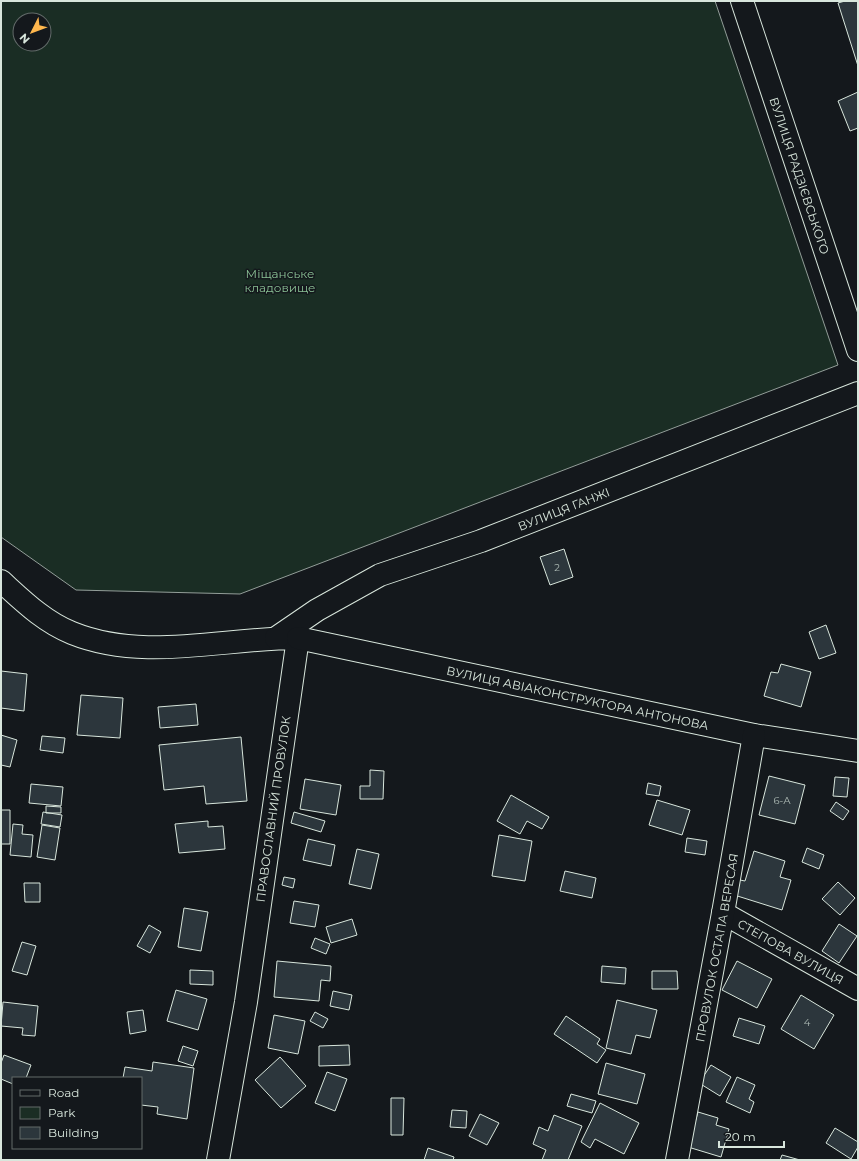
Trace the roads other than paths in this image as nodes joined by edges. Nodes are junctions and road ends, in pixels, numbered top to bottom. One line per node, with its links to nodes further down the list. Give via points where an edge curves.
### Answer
1 (742, 1): 2 (street, ВУЛИЦЯ РАДЗІЄВСЬКОГО)
2 (858, 350)
3 (858, 393): 5 (street, ВУЛИЦЯ ГАНЖІ, via 481,541 380,574 317,610)
4 (1, 581): 5 (street, via 34,611 71,633 118,646 171,647)
5 (276, 638): 6 (street)
6 (298, 638): 7 (street, ВУЛИЦЯ АВІАКОНСТРУКТОРА АНТОНОВА); 11 (street, ПРАВОСЛАВНИЙ ПРОВУЛОК, via 246,1002)
7 (754, 735): 8 (street, ВУЛИЦЯ АВІАКОНСТРУКТОРА АНТОНОВА); 9 (street, ПРОВУЛОК ОСТАПА ВЕРЕСАЯ)
8 (858, 751)
9 (724, 913): 10 (street, СТЕПОВА ВУЛИЦЯ); 12 (street, ПРОВУЛОК ОСТАПА ВЕРЕСАЯ)
10 (858, 989)
11 (218, 1160)
12 (677, 1160)

